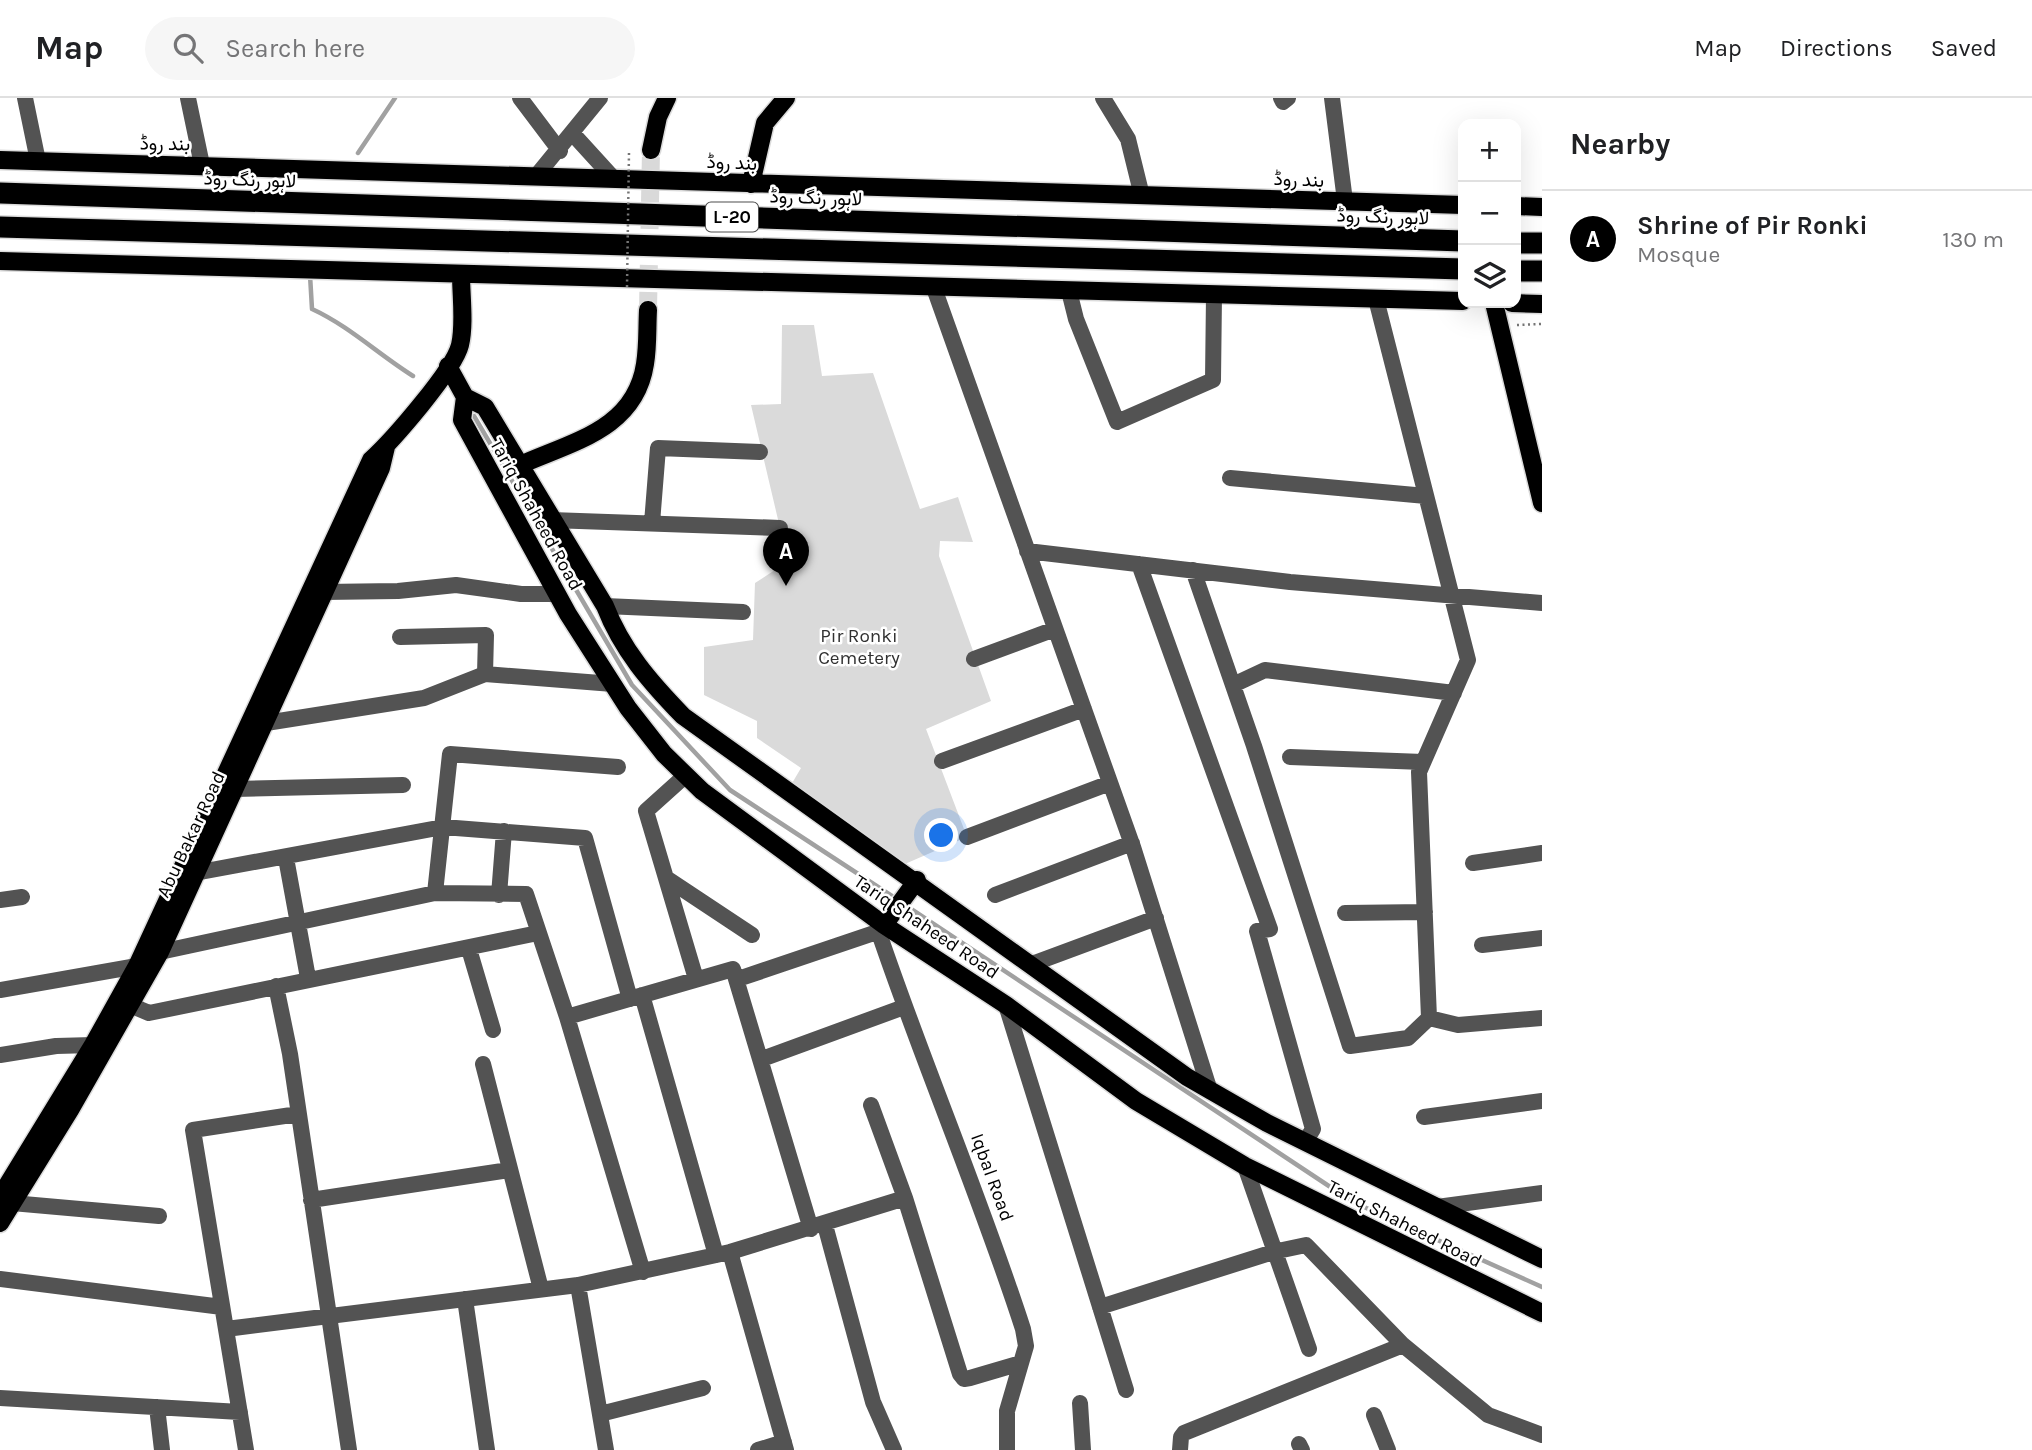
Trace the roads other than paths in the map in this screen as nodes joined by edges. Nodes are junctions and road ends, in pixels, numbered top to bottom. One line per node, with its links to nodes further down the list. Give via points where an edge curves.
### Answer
1 (25, 98): 15 (street)
2 (188, 98): 16 (street)
3 (520, 98): 12 (street)
4 (600, 98): 11 (street)
5 (667, 98): 13 (main road, via 657,117)
6 (786, 98): 19 (main road, via 765,123)
7 (1103, 98): 21 (street, via 1128,139)
8 (1281, 98): 9 (street, via 1283,102)
9 (1288, 98)
10 (1332, 98): 22 (street)
11 (573, 134): 12 (street); 18 (street)
12 (559, 150): 17 (street)
13 (652, 150)
14 (0, 160): 15 (main road, بند روڈ)
15 (38, 162): 16 (main road, بند روڈ)
16 (202, 165): 17 (main road, بند روڈ)
17 (537, 176): 18 (main road, بند روڈ)
18 (614, 178): 19 (main road, بند روڈ)
19 (751, 184): 21 (main road, بند روڈ)
20 (0, 194): 27 (highway, لاہور رنگ روڈ / L-20)
21 (1142, 195): 22 (main road, بند روڈ)
22 (1345, 201): 23 (main road, بند روڈ)
23 (1458, 205)
24 (1521, 206): 25 (main road)
25 (1542, 207)
26 (0, 227): 31 (highway, L-20)
27 (1458, 241)
28 (1521, 243): 29 (highway)
29 (1542, 243)
30 (0, 261): 34 (main road)
31 (1458, 269)
32 (1521, 271): 33 (highway)
33 (1542, 271)
34 (461, 274): 35 (main road); 44 (main road, Abu Bakar Road, via 460,346)
35 (934, 288): 36 (main road); 55 (street)
36 (1069, 291): 37 (main road); 37 (street, via 1118,422 1213,380)
37 (1214, 295): 38 (main road)
38 (1376, 299): 39 (main road); 50 (street)
39 (1458, 301)
40 (1521, 303): 41 (main road)
41 (1542, 304)
42 (1495, 308): 51 (main road)
43 (648, 310): 48 (main road, via 645,364 636,396 619,418 596,435)
44 (448, 366): 45 (main road, Tariq Shaheed Road); 46 (main road, Abu Bakar Road)
45 (465, 397): 48 (main road, Tariq Shaheed Road, via 485,407); 59 (main road, Tariq Shaheed Road, via 462,420)
46 (386, 447): 58 (main road, Abu Bakar Road, via 382,468); 108 (main road, Abu Bakar Road, via 371,460 359,484)
47 (760, 452): 53 (street, via 657,449)
48 (518, 466): 52 (main road, Tariq Shaheed Road)
49 (1230, 478): 50 (street)
50 (1426, 496): 60 (street)
51 (1542, 503)
52 (551, 520): 53 (street); 62 (main road, Tariq Shaheed Road)
53 (652, 523): 54 (street)
54 (780, 528)
55 (1027, 551): 56 (street); 64 (street)
56 (1139, 564): 57 (street); 131 (street, via 1270,929 1257,930 1313,1129)
57 (1193, 570): 60 (street); 69 (street)
58 (323, 592): 59 (street, via 456,585); 72 (main road, Abu Bakar Road)
59 (557, 594): 68 (main road, Tariq Shaheed Road)
60 (1452, 596): 61 (street); 70 (street, via 1468,660)
61 (1542, 603)
62 (605, 606): 63 (street); 90 (main road, Tariq Shaheed Road, via 617,636 645,678 683,716)
63 (743, 612)
64 (1055, 629): 66 (street); 71 (street)
65 (400, 638): 67 (street, via 486,635)
66 (974, 659)
67 (485, 674): 68 (street); 72 (street, via 424,698)
68 (613, 684): 77 (main road, Tariq Shaheed Road, via 664,754)
69 (1233, 685): 70 (street, via 1265,670); 119 (street, via 1350,1046 1408,1038)
70 (1454, 693): 75 (street)
71 (1084, 709): 74 (street); 78 (street)
72 (266, 723): 80 (main road, Abu Bakar Road)
73 (1290, 757): 75 (street)
74 (942, 761)
75 (1423, 762): 96 (street, via 1419,772)
76 (618, 767): 81 (street, via 450,754)
77 (686, 775): 89 (street, via 646,811); 100 (main road, Tariq Shaheed Road)
78 (1110, 783): 83 (street); 84 (street)
79 (402, 785): 80 (street)
80 (234, 789): 88 (main road, Abu Bakar Road)
81 (443, 827): 82 (street); 86 (street); 91 (street)
82 (504, 831): 92 (street); 114 (street, via 585,838)
83 (967, 837)
84 (1132, 843): 93 (street); 98 (street)
85 (1542, 853): 87 (street)
86 (286, 858): 88 (street); 99 (street)
87 (1473, 863)
88 (195, 873): 106 (main road, Abu Bakar Road)
89 (666, 878): 102 (street); 110 (street)
90 (915, 882): 100 (main road); 107 (main road, Tariq Shaheed Road)
91 (435, 893): 92 (street); 99 (street)
92 (499, 895): 101 (street, via 526,894)
93 (995, 895)
94 (22, 897): 95 (street)
95 (0, 900)
96 (1425, 912): 97 (street); 119 (street)
97 (1345, 913)
98 (1156, 918): 107 (street); 126 (street)
99 (300, 923): 106 (street); 109 (street)
100 (884, 925): 111 (street); 116 (main road, Tariq Shaheed Road); 117 (street, Iqbal Road)
101 (538, 933): 105 (street); 118 (street)
102 (752, 935)
103 (1542, 938): 104 (street)
104 (1482, 945)
105 (469, 949): 109 (street); 121 (street)
106 (160, 952): 115 (main road, Abu Bakar Road)
107 (1032, 964): 126 (main road, Tariq Shaheed Road)
108 (137, 966): 113 (street); 115 (main road, Abu Bakar Road)
109 (308, 978): 112 (street)
110 (696, 979): 111 (street, via 733,969); 114 (street)
111 (738, 979): 124 (street)
112 (276, 986): 115 (street, via 149,1013); 129 (street)
113 (0, 990)
114 (636, 997): 118 (street); 143 (street)
115 (124, 1003): 122 (main road, Abu Bakar Road); 136 (main road, Abu Bakar Road)
116 (1006, 1005): 132 (main road, Tariq Shaheed Road, via 1136,1101); 151 (street)
117 (904, 1007): 124 (street); 157 (street, Iqbal Road, via 1011,1291 1026,1346)
118 (567, 1017): 145 (street)
119 (1429, 1018): 120 (street, via 1458,1025)
120 (1542, 1018)
121 (493, 1030)
122 (93, 1045): 123 (street); 136 (main road, Abu Bakar Road)
123 (0, 1055)
124 (762, 1059): 141 (street)
125 (483, 1064): 133 (street)
126 (1210, 1091): 131 (main road, Tariq Shaheed Road)
127 (1542, 1101): 130 (street)
128 (871, 1105): 135 (street)
129 (298, 1114): 137 (street); 150 (street, via 193,1130)
130 (1424, 1117)
131 (1305, 1142): 138 (main road, Tariq Shaheed Road)
132 (1245, 1166): 142 (street); 152 (main road, Tariq Shaheed Road)
133 (509, 1170): 137 (street); 148 (street)
134 (1542, 1193): 138 (street)
135 (905, 1199): 141 (street); 157 (street, via 960,1374 970,1378)
136 (6, 1200): 139 (street); 140 (main road, Abu Bakar Road)
137 (311, 1200): 153 (street)
138 (1437, 1207): 144 (main road, Tariq Shaheed Road)
139 (159, 1216)
140 (0, 1223)
141 (818, 1227): 143 (street); 174 (street, via 873,1402)
142 (1273, 1252): 151 (street); 155 (street, via 1299,1245 1311,1249); 156 (street)
143 (723, 1254): 145 (street); 167 (street)
144 (1542, 1259)
145 (643, 1272): 147 (street)
146 (0, 1279): 150 (street)
147 (578, 1285): 148 (street); 164 (street)
148 (541, 1289): 149 (street)
149 (465, 1298): 153 (street); 171 (street)
150 (222, 1307): 154 (street)
151 (1100, 1307): 159 (street)
152 (1542, 1314)
153 (328, 1316): 154 (street); 170 (street)
154 (226, 1329): 163 (street)
155 (1403, 1345): 166 (street, via 1488,1415); 177 (street, via 1184,1433)
156 (1308, 1349)
157 (1021, 1363): 175 (street, Iqbal Road, via 1007,1411)
158 (703, 1388): 164 (street)
159 (1126, 1390)
160 (0, 1398): 162 (street)
161 (1080, 1404): 176 (street)
162 (157, 1407): 163 (street); 168 (street)
163 (240, 1412): 169 (street)
164 (600, 1414): 172 (street)
165 (1374, 1415): 178 (street)
166 (1542, 1435)
167 (785, 1446): 173 (street)
168 (162, 1450)
169 (246, 1450)
170 (349, 1450)
171 (487, 1450)
172 (606, 1450)
173 (758, 1450)
174 (894, 1450)
175 (1007, 1450)
176 (1083, 1450)
177 (1180, 1450)
178 (1388, 1450)

